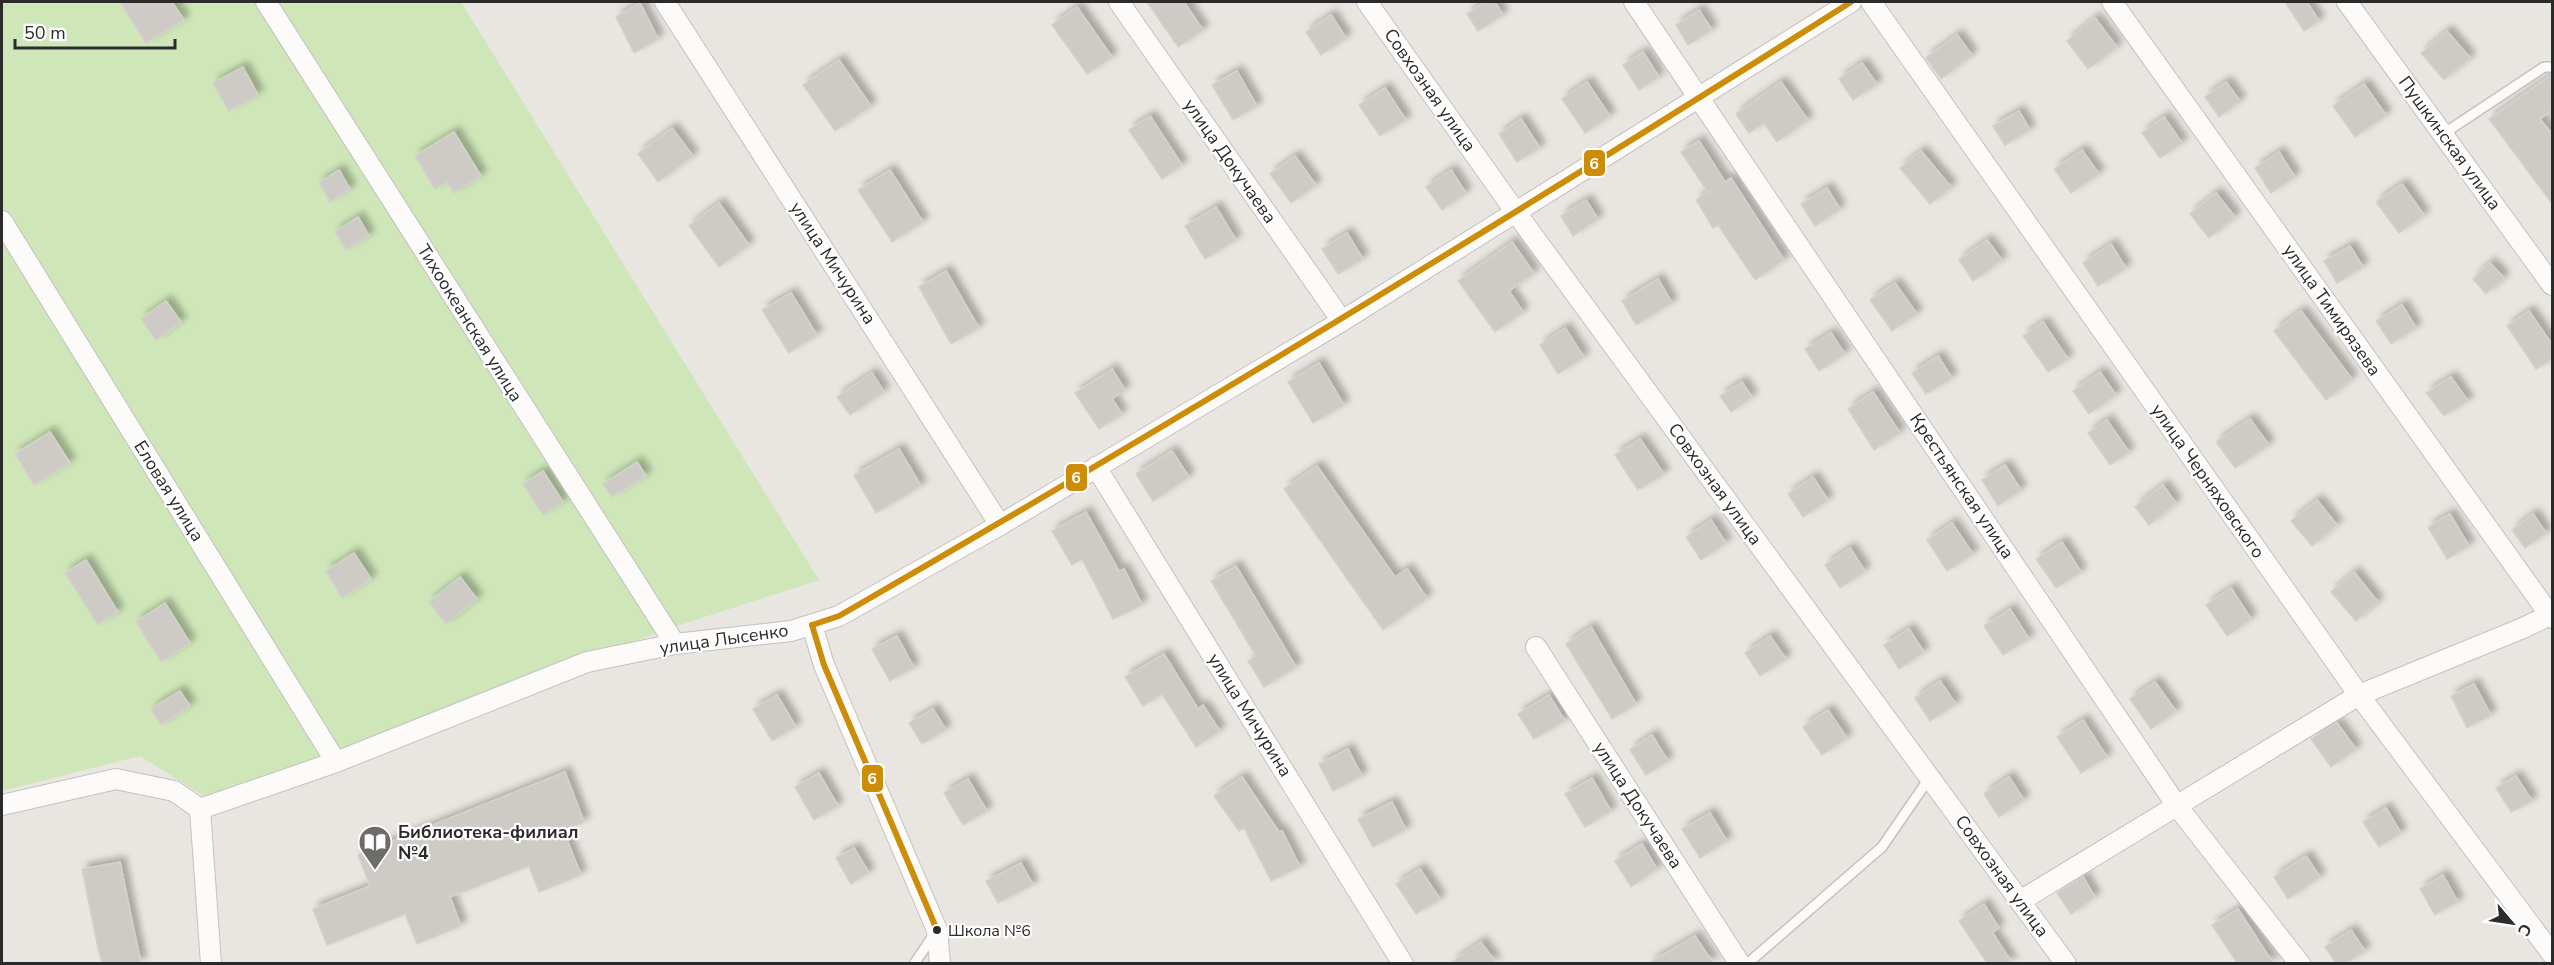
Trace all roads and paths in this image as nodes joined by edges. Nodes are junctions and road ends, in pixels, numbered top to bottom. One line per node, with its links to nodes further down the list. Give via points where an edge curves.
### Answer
1 (266, 2): 21 (street, Тихоокеанская улица)
2 (665, 2): 18 (street, улица Мичурина)
3 (1119, 2): 16 (street, улица Докучаева)
4 (1368, 2): 13 (street, Совхозная улица)
5 (1634, 2): 11 (street, Крестьянская улица)
6 (1851, 2): 11 (street, улица Лысенко)
7 (1871, 2): 23 (street, улица Черняховского)
8 (2112, 2): 19 (street, улица Тимирязева)
9 (2347, 2): 12 (street, Пушкинская улица)
10 (2553, 67): 12 (lane, via 2544,67)
11 (1701, 97): 13 (street, улица Лысенко); 27 (street, Крестьянская улица)
12 (2443, 134): 15 (street, Пушкинская улица)
13 (1517, 214): 16 (street, улица Лысенко); 25 (street, Совхозная улица)
14 (2, 221): 24 (street, Еловая улица)
15 (2553, 285)
16 (1342, 321): 17 (street, улица Лысенко)
17 (1096, 467): 18 (street, улица Лысенко); 35 (street, улица Мичурина)
18 (1000, 525): 20 (street, улица Лысенко, via 839,616)
19 (2552, 616): 23 (street)
20 (812, 625): 21 (street, улица Лысенко, via 791,631); 30 (street, via 824,665)
21 (675, 644): 24 (street, улица Лысенко, via 587,662)
22 (1536, 647): 36 (street, улица Докучаева)
23 (2359, 695): 27 (street); 31 (street, улица Черняховского)
24 (336, 762): 28 (street, улица Лысенко)
25 (1930, 777): 29 (street, Совхозная улица); 37 (lane, via 1882,847)
26 (2, 805): 28 (street, via 116,779 174,791)
27 (2177, 806): 29 (street); 39 (street, Крестьянская улица)
28 (200, 808): 32 (street)
29 (2020, 901): 38 (street, Совхозная улица)
30 (938, 930): 33 (lane); 34 (street)
31 (2553, 954)
32 (211, 963)
33 (914, 963)
34 (940, 963)
35 (1403, 963)
36 (1740, 963)
37 (1747, 963)
38 (2066, 963)
39 (2300, 963)

